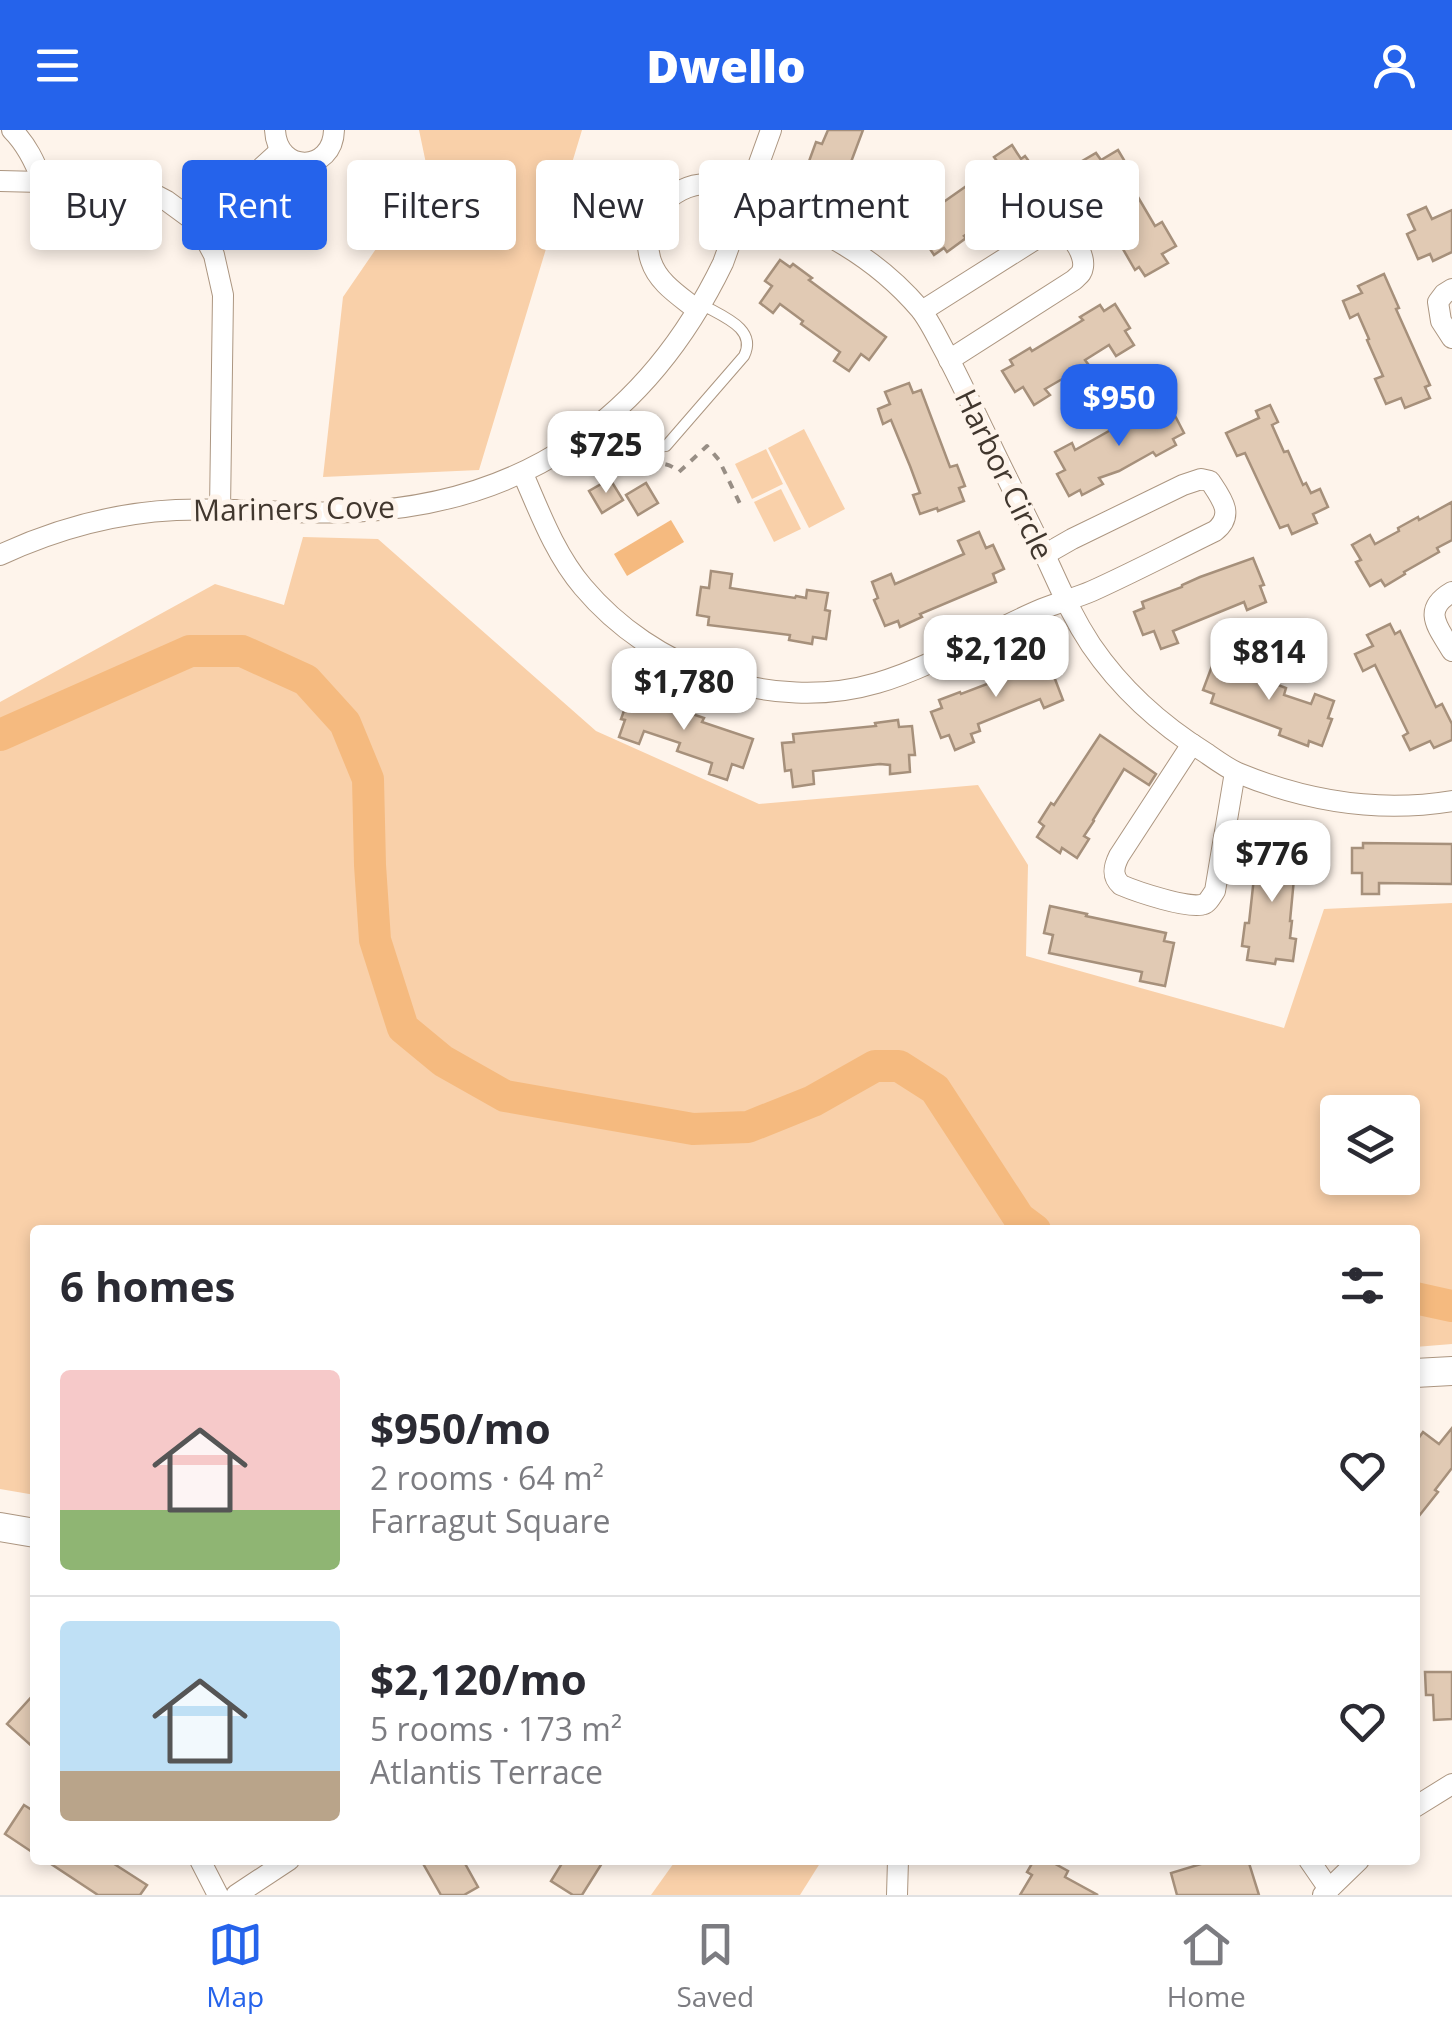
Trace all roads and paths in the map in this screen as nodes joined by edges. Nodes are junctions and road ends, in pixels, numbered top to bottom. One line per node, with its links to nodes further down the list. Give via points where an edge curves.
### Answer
1 (12, 130): 5 (street)
2 (334, 130): 4 (street, via 331,146 316,160 297,162)
3 (771, 130): 7 (street, Mariners Cove)
4 (277, 140): 6 (street)
5 (32, 160)
6 (259, 160)
7 (760, 160)
8 (0, 181): 9 (street)
9 (30, 181)
10 (699, 185): 15 (street, via 665,201 648,231 657,274)
11 (211, 250): 22 (street, via 224,294)
12 (728, 250): 15 (street, Mariners Cove)
13 (853, 250): 16 (street)
14 (1452, 289): 17 (street, via 1438,302)
15 (698, 307): 19 (street, Mariners Cove, via 674,348); 19 (lane, via 742,330 744,356 666,446 644,442)
16 (922, 311): 18 (street); 18 (street, via 1056,230 1080,252 1084,263 1074,280)
17 (1452, 338)
18 (950, 360): 24 (street, Harbor Circle)
19 (616, 410): 21 (street, Mariners Cove)
20 (647, 458): 23 (path, via 680,472 706,446)
21 (523, 474): 22 (street, Mariners Cove, via 396,509); 27 (street, via 558,550 608,613 668,657 739,684 809,692 874,684)
22 (220, 510): 25 (street, Mariners Cove, via 103,519)
23 (743, 510)
24 (1044, 554): 27 (street, Harbor Circle); 27 (street, via 1201,479 1221,498 1226,516 1215,532)
25 (0, 555)
26 (1452, 592): 28 (street, via 1434,613)
27 (1064, 601): 29 (street, Harbor Circle, via 1120,682)
28 (1452, 651)
29 (1192, 744): 30 (street, Harbor Circle); 30 (street, via 1119,856 1114,871 1121,885 1185,904 1207,903)
30 (1235, 772): 31 (street, Harbor Circle, via 1345,803)
31 (1452, 800)
32 (1452, 1371): 33 (street)
33 (1420, 1373)
34 (0, 1527): 35 (street)
35 (30, 1532)
36 (1452, 1784): 37 (street)
37 (1420, 1804)
38 (203, 1865): 44 (street)
39 (281, 1865): 45 (street)
40 (898, 1865): 46 (street)
41 (1312, 1865): 43 (street)
42 (1354, 1865): 43 (street)
43 (1326, 1892)
44 (218, 1895)
45 (236, 1895)
46 (897, 1895)

